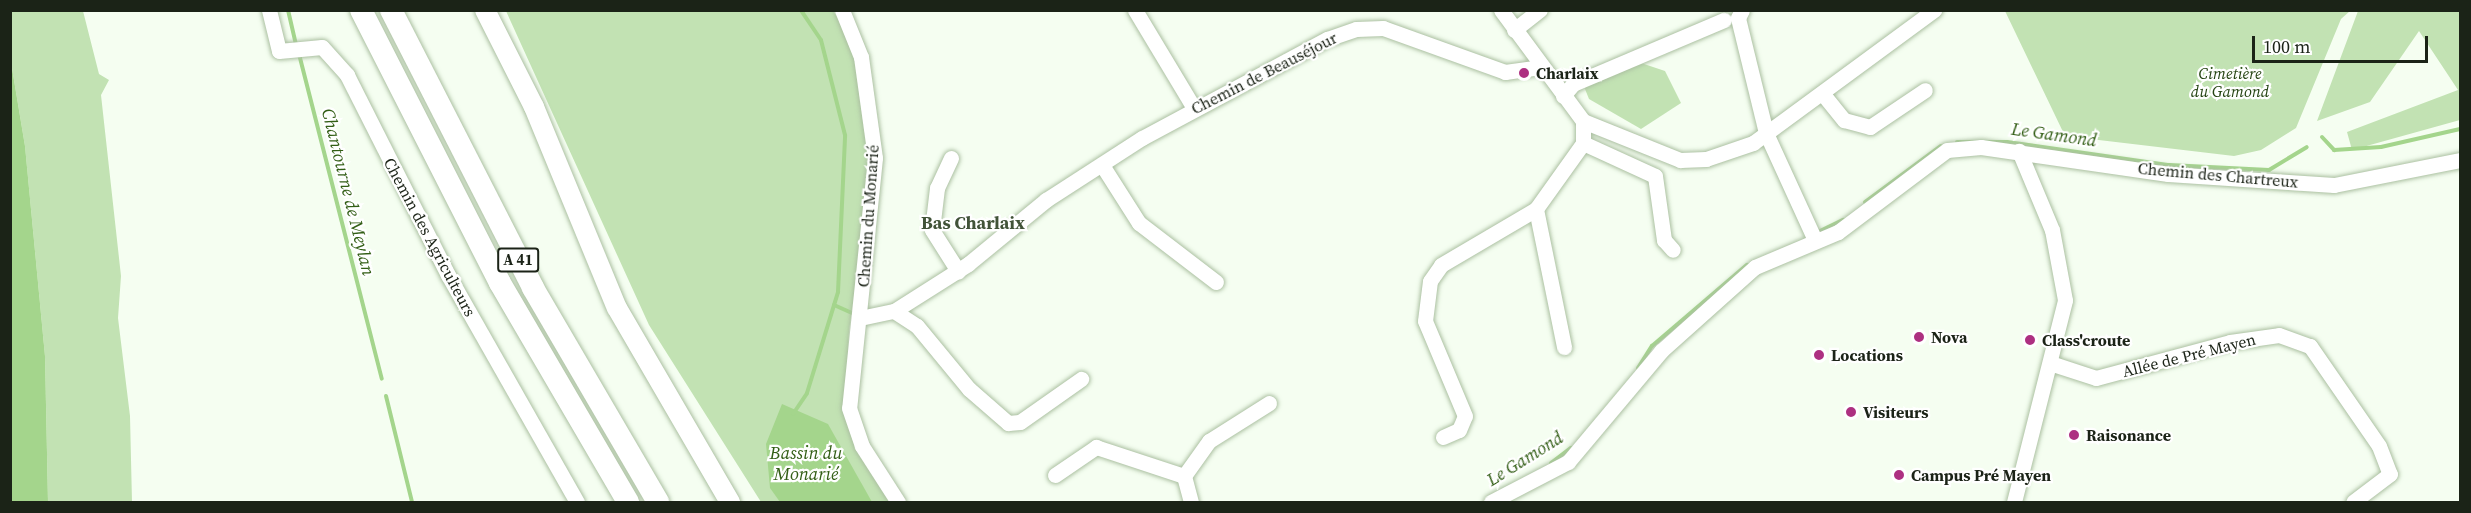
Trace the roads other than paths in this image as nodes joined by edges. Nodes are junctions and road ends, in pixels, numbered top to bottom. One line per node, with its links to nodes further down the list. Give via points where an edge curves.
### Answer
1 (269, 10): 42 (street, Chemin des Agriculteurs, via 279,51 306,48 331,53 347,75 448,275)
2 (361, 10): 26 (highway)
3 (367, 10): 26 (highway, A 41)
4 (390, 10): 44 (highway, A 41, via 533,288)
5 (485, 10): 45 (main road, via 534,107 617,308)
6 (842, 10): 34 (street, Chemin du Monarié, via 861,57 875,148)
7 (1135, 10): 17 (street)
8 (1501, 10): 12 (street)
9 (1540, 10): 12 (street)
10 (1934, 10): 15 (street)
11 (1735, 16): 16 (street, via 1573,84); 20 (street)
12 (1514, 30): 13 (street)
13 (1540, 67): 16 (street); 17 (street, Chemin de Beauséjour, via 1505,72 1399,31 1356,29)
14 (1925, 90): 15 (street, via 1870,127 1844,120)
15 (1822, 93): 20 (street)
16 (1563, 96): 18 (street)
17 (1194, 108): 27 (street, Chemin de Beauséjour)
18 (1583, 121): 19 (street); 21 (street)
19 (1608, 133): 20 (street, via 1680,160 1725,155); 22 (street)
20 (1766, 133): 29 (street)
21 (1583, 143): 22 (street); 28 (street)
22 (1601, 147): 30 (street, via 1655,176 1664,240)
23 (2019, 151): 25 (street, Chemin des Chartreux, via 2169,174 2334,185); 29 (street, Chemin des Chartreux, via 1947,150 1863,215); 36 (street, via 2052,230 2065,300)
24 (951, 158): 31 (street, via 937,188 932,230)
25 (2460, 160)
26 (438, 165): 43 (highway, A 41)
27 (1102, 165): 31 (street, Chemin de Beauséjour, via 1046,200); 32 (street, via 1139,223)
28 (1536, 209): 35 (street); 39 (street, via 1441,265 1430,281 1425,321 1465,416 1459,430)
29 (1815, 240): 48 (street, Chemin des Chartreux, via 1755,267 1701,312 1568,462)
30 (1673, 250)
31 (958, 271): 33 (street, Chemin de Beauséjour)
32 (1216, 282)
33 (894, 310): 34 (street, Chemin de Beauséjour); 37 (street, via 917,326 969,389 1008,423 1020,422)
34 (860, 318): 46 (street, via 849,408 862,446)
35 (1564, 347)
36 (2050, 363): 49 (street); 50 (street, Allée de Pré Mayen, via 2096,378 2230,342 2279,335 2310,346 2379,446 2390,474)
37 (1081, 379)
38 (1269, 403): 41 (street, via 1209,441)
39 (1443, 437)
40 (1055, 475): 41 (street, via 1096,447)
41 (1184, 476): 47 (street)
42 (577, 502)
43 (628, 502)
44 (658, 502)
45 (730, 502)
46 (898, 502)
47 (1191, 502)
48 (1491, 502)
49 (2014, 502)
50 (2353, 502)

